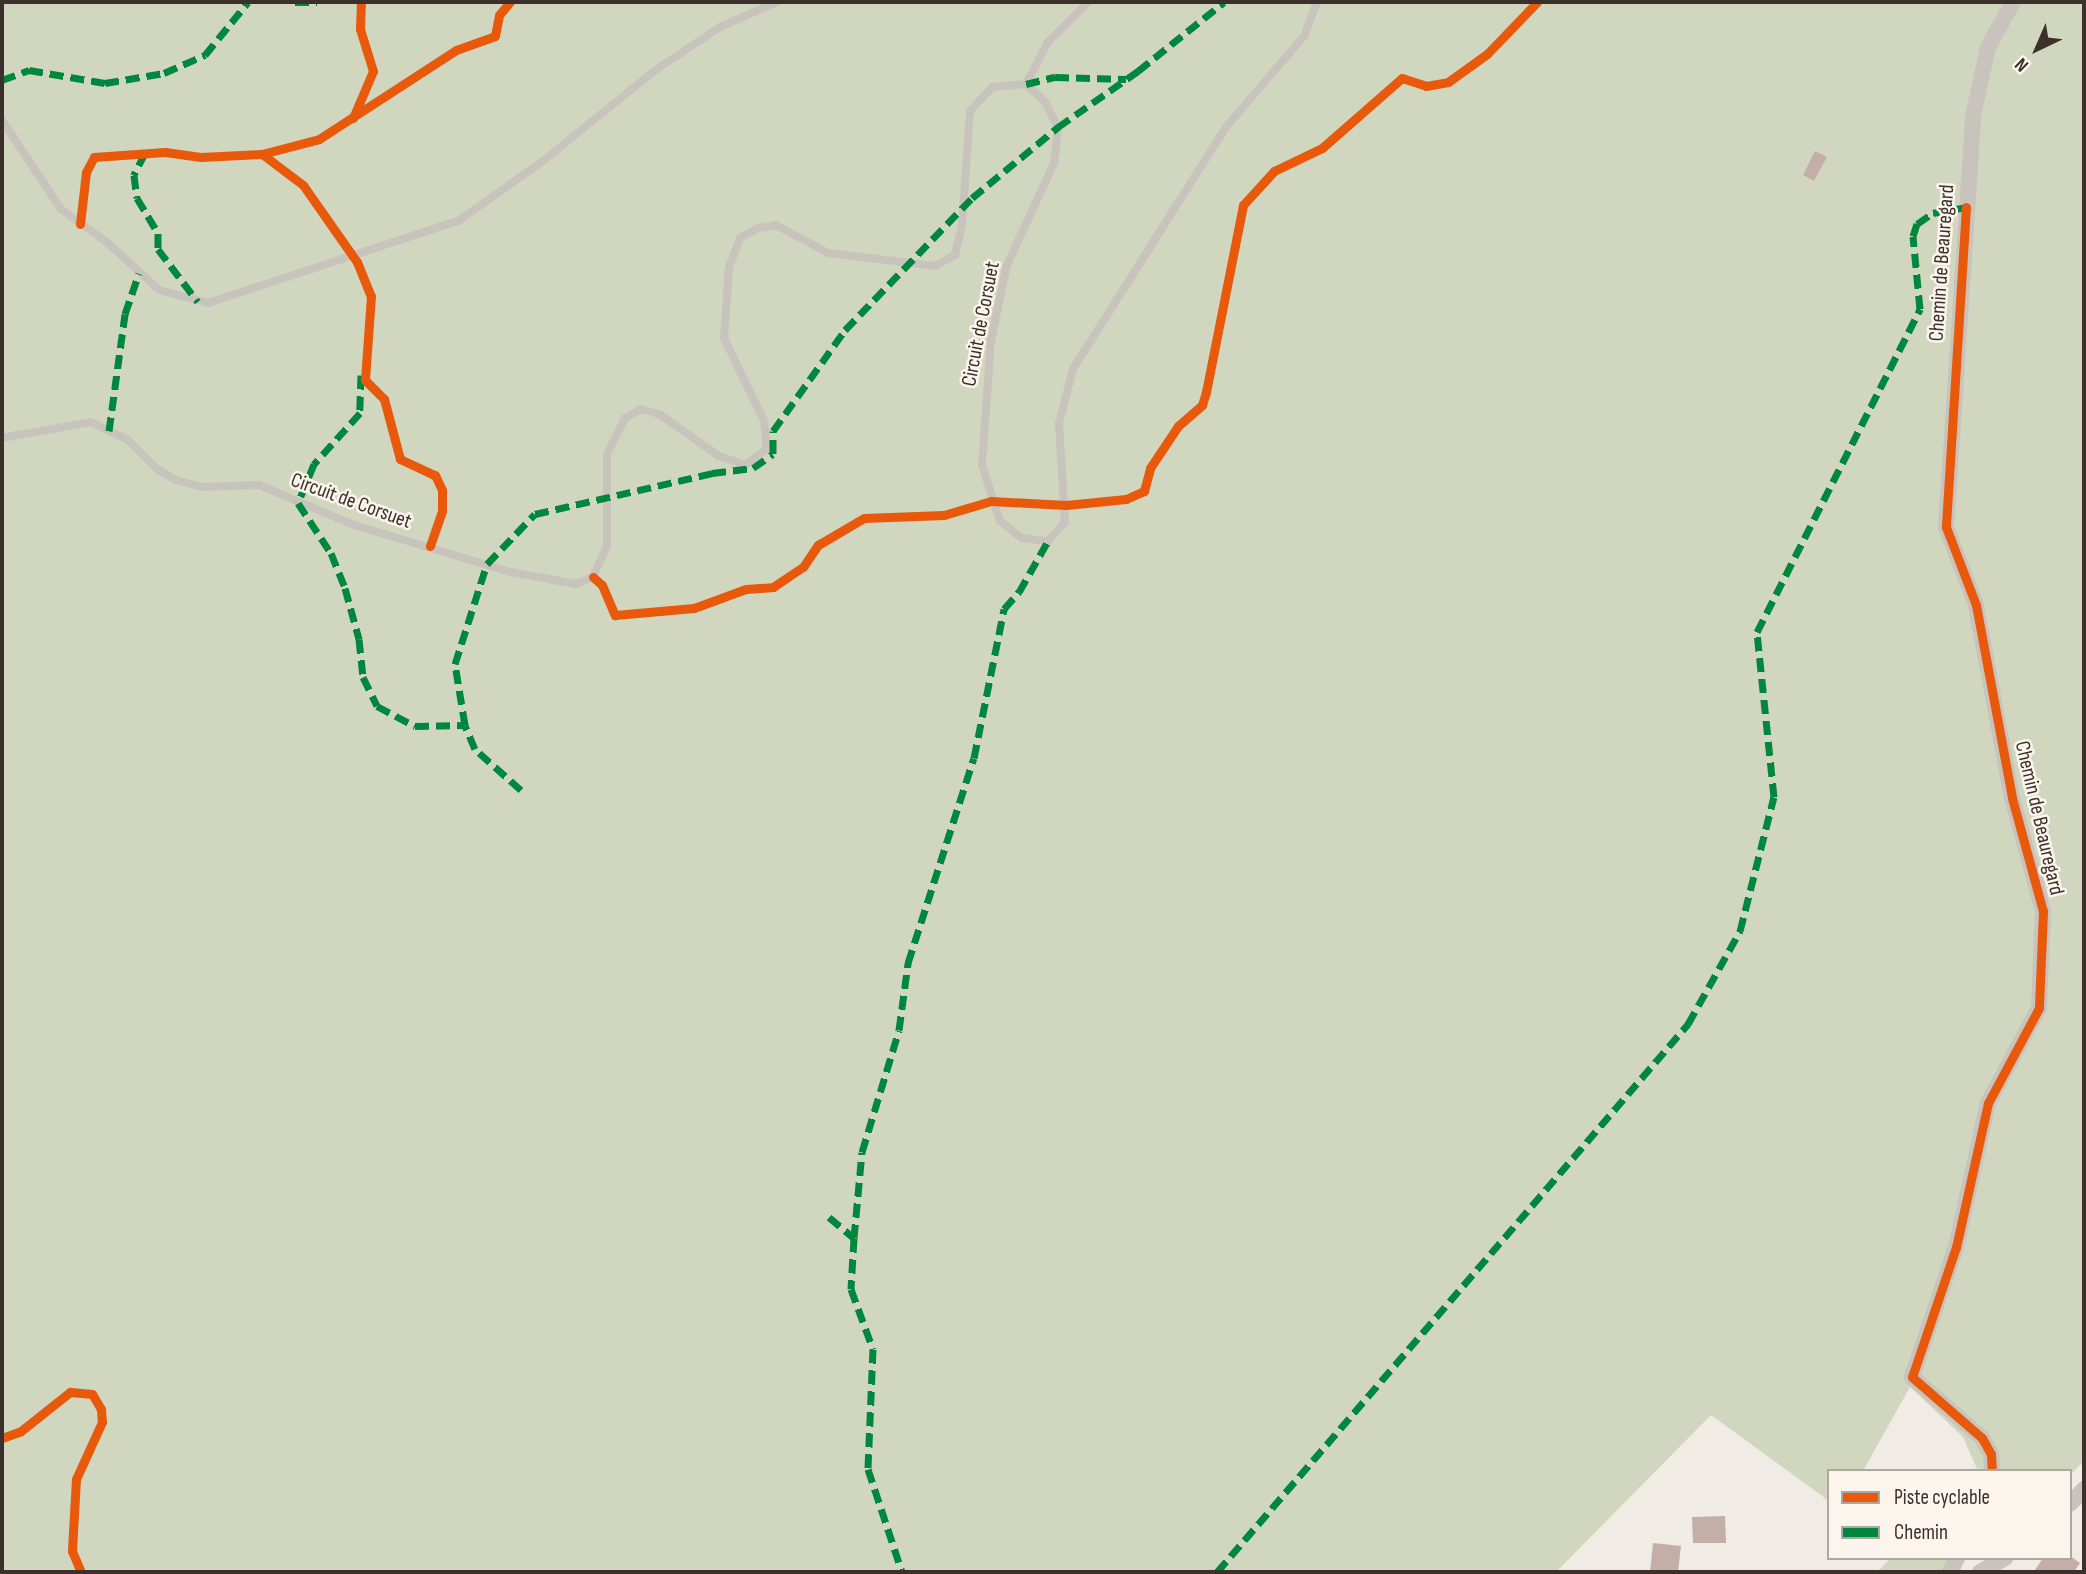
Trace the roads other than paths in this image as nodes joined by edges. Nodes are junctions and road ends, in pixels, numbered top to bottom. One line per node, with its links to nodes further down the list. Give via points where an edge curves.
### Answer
1 (777, 2): 6 (lane, via 720,27 654,71 543,161 458,221 208,303 159,290 109,244 61,209)
2 (1088, 2): 5 (lane, via 1048,42)
3 (1317, 2): 5 (lane, Circuit de Corsuet, via 1304,36 1226,127 1073,369 1059,423 1066,505 1058,532 1048,541 1022,538 1000,521 982,465 992,340 1007,265 1055,151 1058,127 1045,102)
4 (2013, 2): 9 (street, Chemin de Beauregard, via 1989,47 1973,116 1946,527 1976,605 2012,798 2043,911 2039,1008 1988,1103 1956,1247 1912,1377 1982,1438 1991,1454)
5 (1026, 84): 7 (lane, Circuit de Corsuet, via 992,88 970,111 962,225 955,255 935,266 828,253 776,226 758,228 740,238 729,267 723,338 764,421 767,449 746,465 696,442 659,414 641,410 625,418 607,454 607,545 593,576 576,584 511,572 354,525 259,485 202,486 176,480 157,470 128,440 91,422)
6 (2, 120)
7 (2, 438)
8 (2, 1438): 13 (lane, via 21,1432 71,1392 92,1394 101,1409 102,1422 76,1479 72,1550)
9 (1992, 1469)
10 (2084, 1489): 11 (street)
11 (2072, 1502)
12 (2001, 1560): 14 (street)
13 (81, 1572)
14 (1980, 1572)

